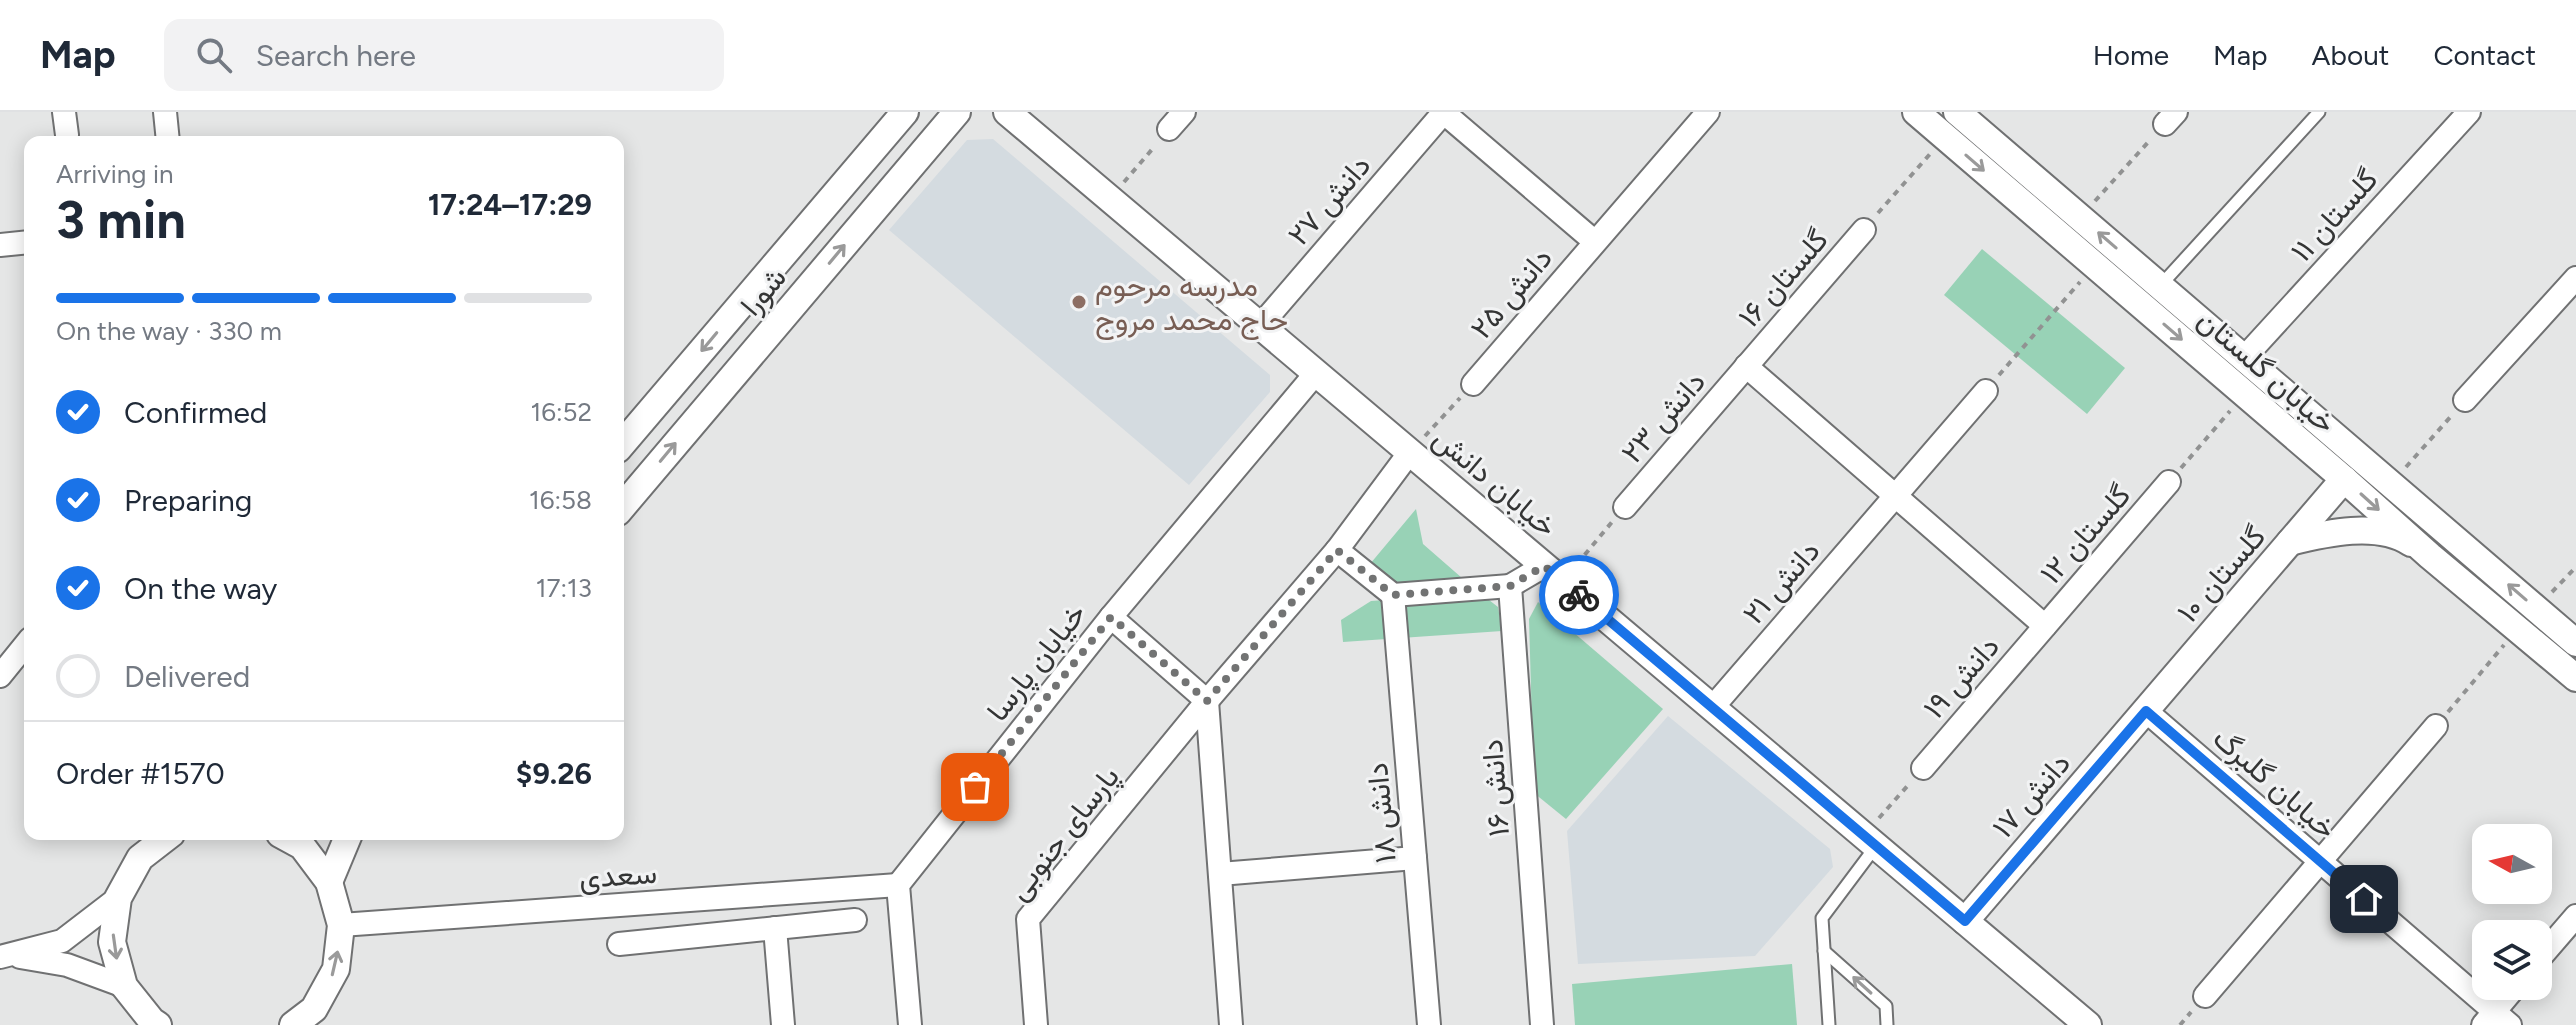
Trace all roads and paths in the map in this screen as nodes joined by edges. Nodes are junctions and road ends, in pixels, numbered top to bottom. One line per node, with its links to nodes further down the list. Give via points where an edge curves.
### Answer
1 (64, 112): 14 (street)
2 (165, 112): 15 (street)
3 (905, 112): 34 (street, شورا, one-way to 34)
4 (957, 112): 40 (street, شورا, one-way to 4)
5 (1007, 112): 17 (street, خیابان دانش)
6 (1443, 112): 20 (street); 26 (street, دانش ۲۷)
7 (1708, 112): 20 (street, دانش ۲۵)
8 (1916, 112): 16 (street, خیابان گلستان)
9 (1957, 112): 18 (street, خیابان گلستان)
10 (2319, 112): 25 (lane)
11 (2469, 112): 27 (street, گلستان ۱۱)
12 (2171, 118): 18 (path)
13 (1176, 121): 17 (path)
14 (67, 135)
15 (167, 136)
16 (1945, 137): 19 (path); 23 (street, خیابان گلستان, one-way to 23)
17 (1109, 199): 26 (street, خیابان دانش)
18 (2080, 218): 25 (street, خیابان گلستان, one-way to 18)
19 (1864, 230): 28 (street, گلستان ۱۶)
20 (1594, 241): 30 (street, دانش ۲۵)
21 (24, 243): 22 (street)
22 (0, 245)
23 (2095, 265): 31 (path); 32 (street, خیابان گلستان, one-way to 32)
24 (2576, 278): 33 (street)
25 (2160, 286): 27 (street, خیابان گلستان)
26 (1260, 326): 29 (street, خیابان دانش)
27 (2244, 358): 38 (street, خیابان گلستان)
28 (1746, 366): 39 (street); 41 (street, دانش ۲۳)
29 (1316, 373): 35 (street, خیابان دانش); 50 (street, خیابان پارسا)
30 (1473, 384): 35 (path)
31 (1986, 391): 39 (street, دانش ۲۱)
32 (2245, 394): 36 (street, خیابان گلستان); 37 (path)
33 (2465, 400): 38 (path)
34 (624, 442)
35 (1410, 452): 43 (street, پارسای جنوبی); 46 (street, خیابان دانش)
36 (2344, 479): 42 (street, گلستان ۱۰); 44 (street, خیابان گلستان, one-way to 44)
37 (2169, 482): 51 (street, گلستان ۱۲)
38 (2391, 484): 49 (street, خیابان گلستان, one-way to 38)
39 (1895, 496): 51 (street); 58 (street, دانش ۲۱)
40 (624, 505)
41 (1625, 507): 46 (path)
42 (2290, 542): 44 (street, via 2364,531 2401,537); 59 (street, گلستان ۱۰)
43 (1337, 550): 48 (street); 57 (street, پارسای جنوبی)
44 (2430, 556): 52 (street, خیابان گلستان)
45 (2576, 567): 49 (path)
46 (1553, 573): 47 (street); 58 (street, خیابان دانش)
47 (1510, 586): 48 (street); 92 (street, دانش ۱۶)
48 (1393, 595): 66 (street, دانش ۱۸)
49 (2536, 608): 53 (street, خیابان گلستان)
50 (1111, 617): 57 (street); 70 (street, خیابان پارسا)
51 (2045, 626): 61 (street, دانش ۱۹)
52 (2519, 629): 56 (street, خیابان گلستان); 60 (path)
53 (2576, 643)
54 (24, 646): 55 (street)
55 (0, 676)
56 (2576, 678)
57 (1207, 701): 68 (street); 89 (street, پارسای جنوبی, via 1028,919)
58 (1712, 708): 65 (street, خیابان دانش)
59 (2146, 711): 67 (street, خیابان گلبرگ); 74 (street, دانش ۱۷)
60 (2436, 726): 67 (street)
61 (1923, 768): 65 (path)
62 (163, 840): 71 (street, via 140,858)
63 (291, 840): 69 (street, via 302,846)
64 (346, 840): 69 (street)
65 (1870, 840): 74 (street, خیابان دانش); 79 (lane, via 1822,918)
66 (1415, 858): 68 (street); 91 (street, دانش ۱۸)
67 (2320, 861): 82 (street); 84 (street, خیابان گلبرگ)
68 (1220, 874): 90 (street)
69 (329, 882): 75 (street)
70 (898, 885): 75 (street, سعدی); 88 (street)
71 (118, 898): 80 (street, via 62,941); 81 (street, one-way to 81, via 112,942)
72 (2576, 916): 78 (street)
73 (855, 920): 76 (street)
74 (1965, 921): 95 (street, خیابان دانش)
75 (341, 925): 86 (street, one-way to 75, via 314,1009 336,969)
76 (775, 928): 77 (street); 87 (street)
77 (619, 944)
78 (2552, 944)
79 (1824, 951): 93 (lane); 94 (lane, one-way to 79, via 1886,1006)
80 (5, 956): 81 (street, via 67,965)
81 (124, 986): 85 (street)
82 (2205, 996)
83 (2508, 1000): 84 (street)
84 (2496, 1020)
85 (158, 1025)
86 (293, 1025)
87 (783, 1025)
88 (910, 1025)
89 (1036, 1025)
90 (1231, 1025)
91 (1429, 1025)
92 (1542, 1025)
93 (1829, 1025)
94 (1887, 1025)
95 (2088, 1025)

